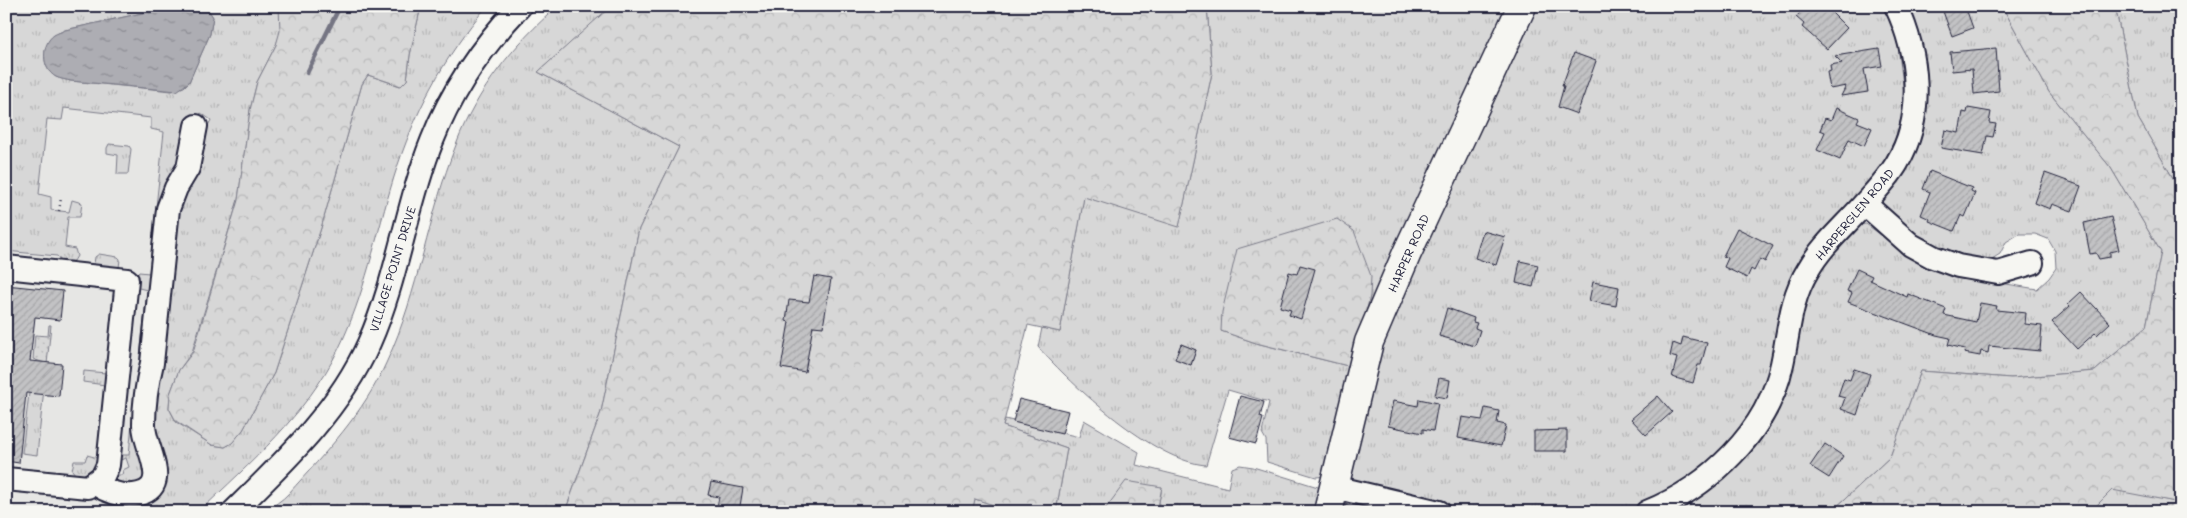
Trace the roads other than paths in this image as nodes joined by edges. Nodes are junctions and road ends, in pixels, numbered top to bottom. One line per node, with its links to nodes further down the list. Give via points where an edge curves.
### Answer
1 (520, 6): 11 (street, VILLAGE POINT DRIVE, via 488,42 466,74 432,141 377,323 358,365 303,443)
2 (1522, 6): 10 (main road, HARPER ROAD, via 1369,342)
3 (1896, 6): 5 (street, HARPERGLEN ROAD, via 1913,57 1915,108 1898,163)
4 (196, 126): 9 (street, via 188,168 168,209 144,425 156,473 147,491 137,495 115,494)
5 (1865, 204): 6 (street, via 1911,245 1933,258 1998,273); 13 (street, HARPERGLEN ROAD, via 1822,249 1807,271 1794,302 1774,390 1750,432 1711,474 1688,491)
6 (2032, 264)
7 (6, 267): 9 (street, via 127,280 108,465)
8 (6, 479): 9 (street, via 88,487)
9 (95, 484)
10 (1331, 500): 12 (street)
11 (233, 512)
12 (1439, 512)
13 (1647, 512)

